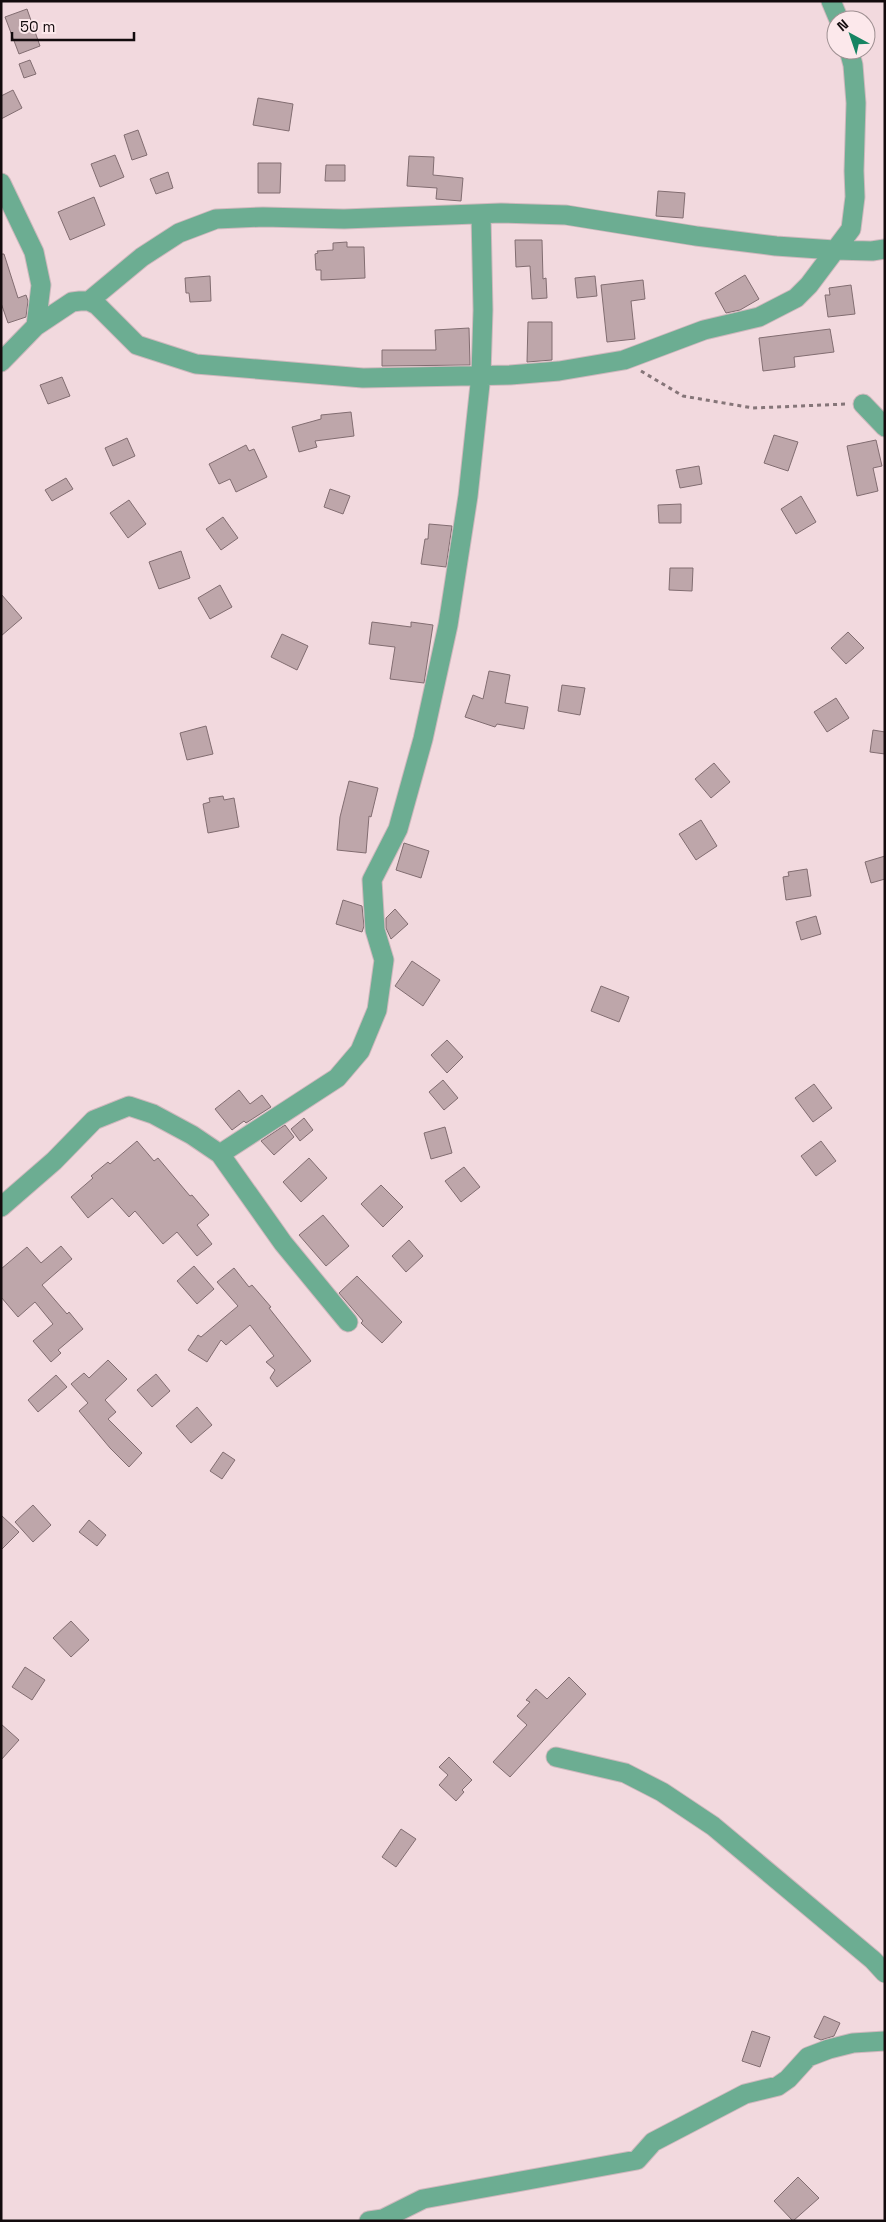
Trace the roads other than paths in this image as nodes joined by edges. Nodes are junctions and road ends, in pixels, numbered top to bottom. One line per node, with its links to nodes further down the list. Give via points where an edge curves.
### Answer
1 (852, 60): 5 (street, via 856,103 855,196 851,229)
2 (1, 183): 7 (street, via 34,252 40,285)
3 (481, 214): 5 (street, via 566,215 696,236); 6 (street, via 216,219 178,233 142,257); 9 (street)
4 (885, 249): 5 (street)
5 (834, 250): 9 (street, via 796,298 759,317 704,330 624,360 559,372)
6 (89, 301): 7 (street, via 72,302); 9 (street, via 98,305 137,345 196,364 363,378)
7 (36, 326): 8 (street)
8 (1, 362)
9 (481, 376): 12 (street, via 468,496 448,625 423,739 398,829 372,880 375,930 384,960 377,1010 360,1051 337,1078)
10 (862, 404): 11 (street)
11 (885, 427)
12 (220, 1154): 13 (street, via 192,1135 129,1106 94,1120 54,1161); 14 (street, via 283,1243)
13 (1, 1207)
14 (348, 1322)
15 (556, 1757): 16 (street, via 624,1773 662,1792 714,1826)
16 (885, 1973)
17 (885, 2041): 18 (street, via 852,2043 808,2058 778,2086 745,2094 653,2142 636,2160 423,2199 383,2219)
18 (369, 2221)

